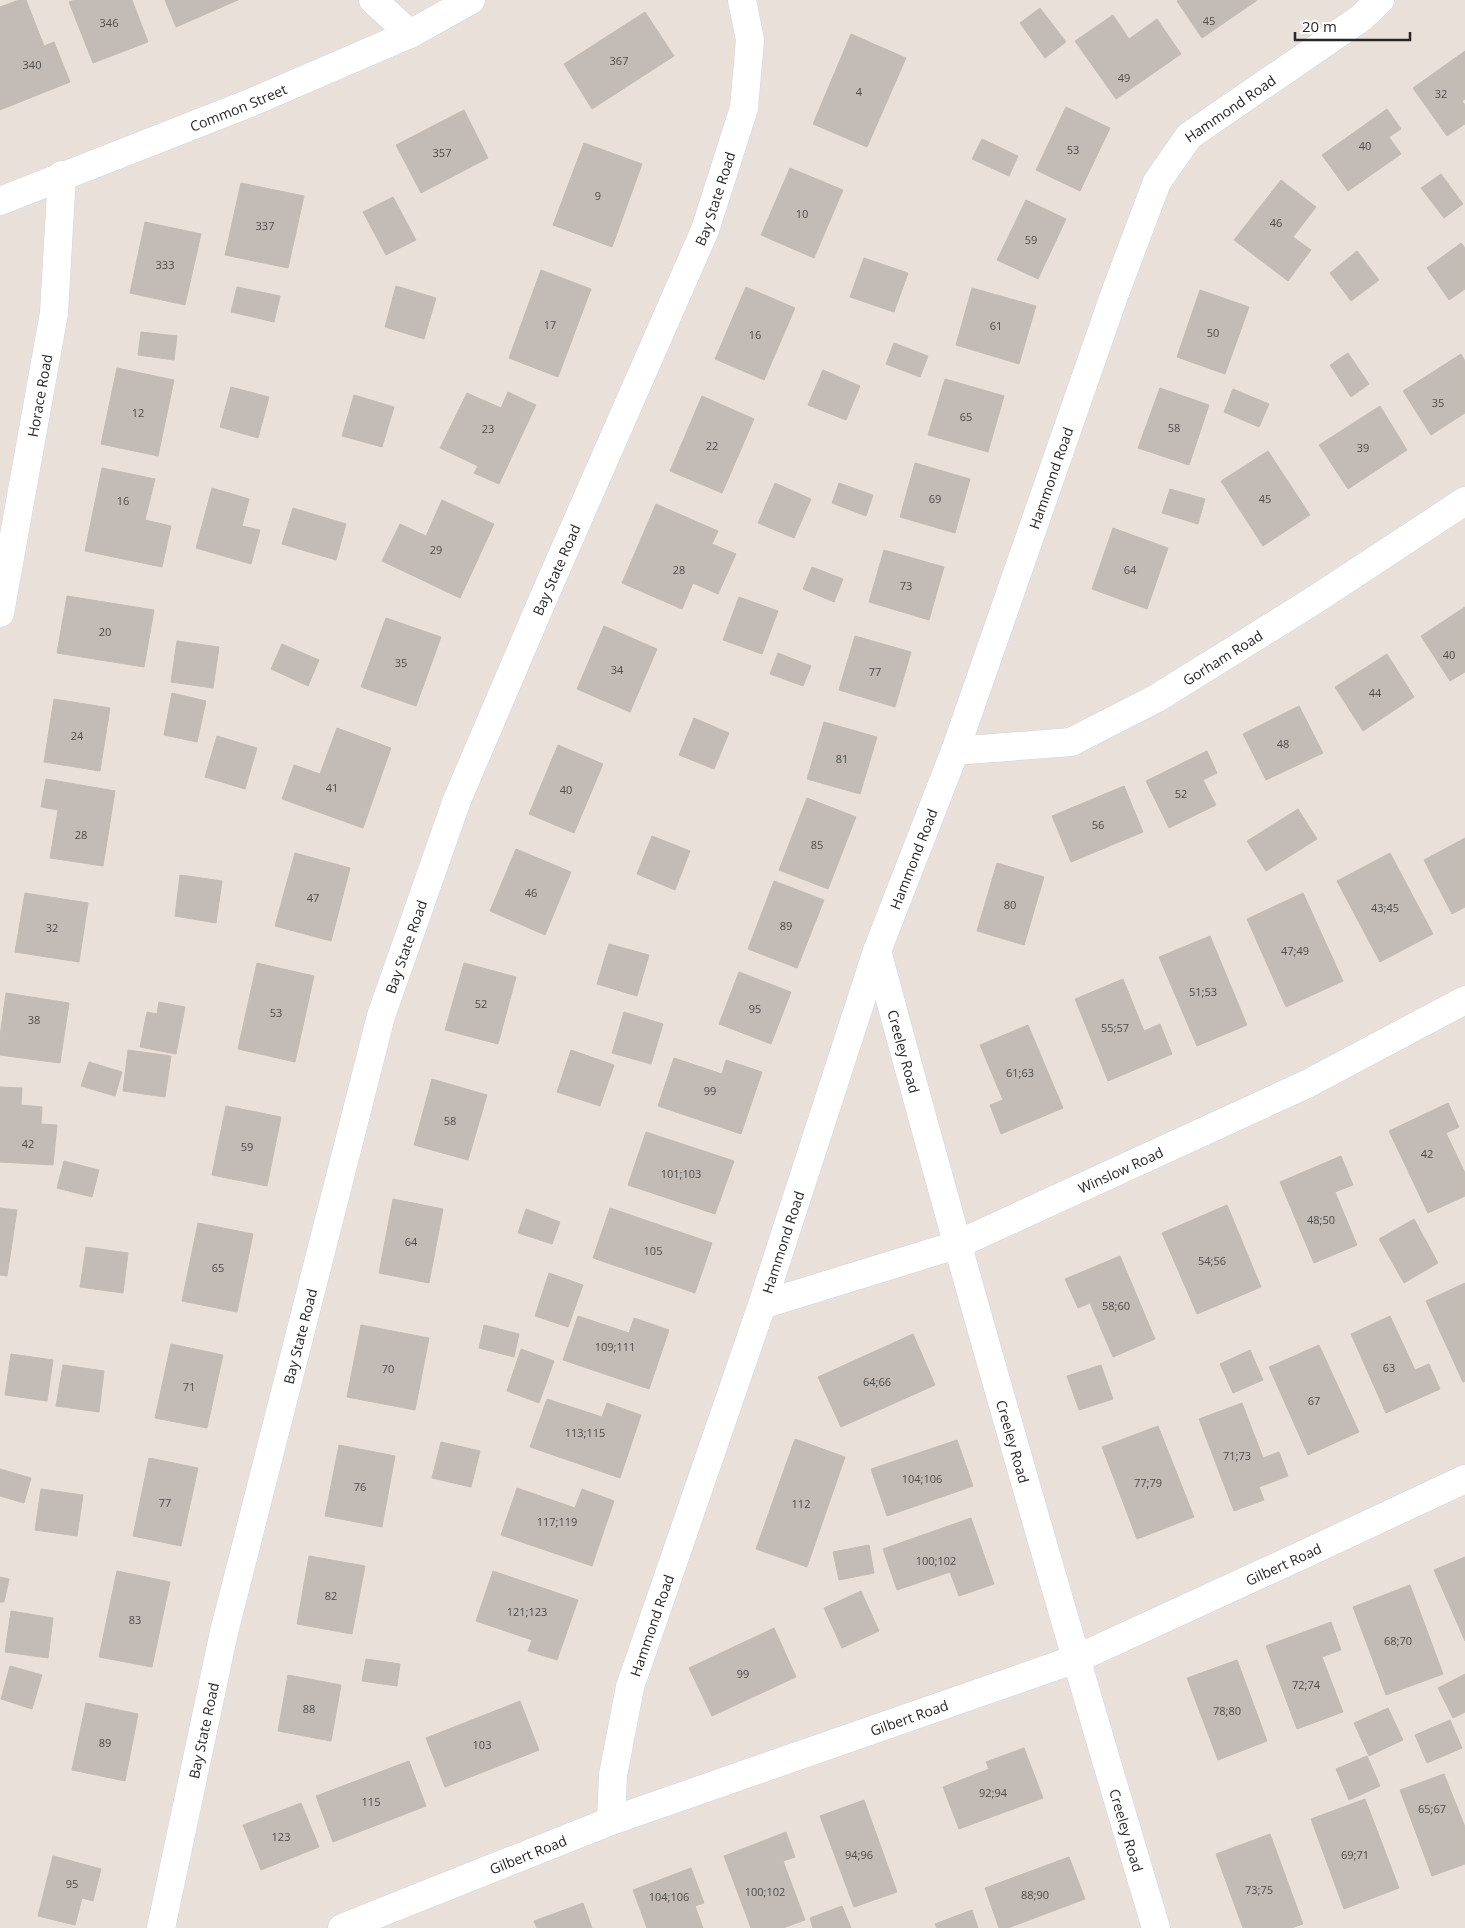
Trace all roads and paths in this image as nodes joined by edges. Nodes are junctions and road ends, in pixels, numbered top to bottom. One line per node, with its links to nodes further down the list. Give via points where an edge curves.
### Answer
1 (373, 0): 5 (street)
2 (471, 0): 5 (street, Common Street)
3 (742, 0): 18 (street, Bay State Road, via 750,40 744,108 705,230 457,800 380,1016 224,1632)
4 (1380, 0): 10 (street, Hammond Road, via 1361,18 1189,136 1157,182)
5 (410, 34): 6 (street, Common Street, via 250,103)
6 (62, 175): 7 (street, Common Street); 9 (street, Horace Road, via 54,313)
7 (0, 201)
8 (1465, 500): 10 (street, Gorham Road, via 1316,599 1157,698 1071,742)
9 (0, 613)
10 (955, 751): 11 (street, Hammond Road)
11 (876, 952): 13 (street, Creeley Road); 14 (street, Hammond Road)
12 (1465, 1000): 13 (street, Winslow Road, via 1308,1084)
13 (956, 1245): 14 (street, Winslow Road); 16 (street, Creeley Road)
14 (762, 1305): 17 (street, Hammond Road, via 630,1687 613,1774)
15 (1465, 1478): 16 (street, Gilbert Road)
16 (1076, 1659): 17 (street, Gilbert Road); 20 (street, Creeley Road)
17 (611, 1821): 19 (street, Gilbert Road)
18 (161, 1928)
19 (342, 1928)
20 (1156, 1928)

